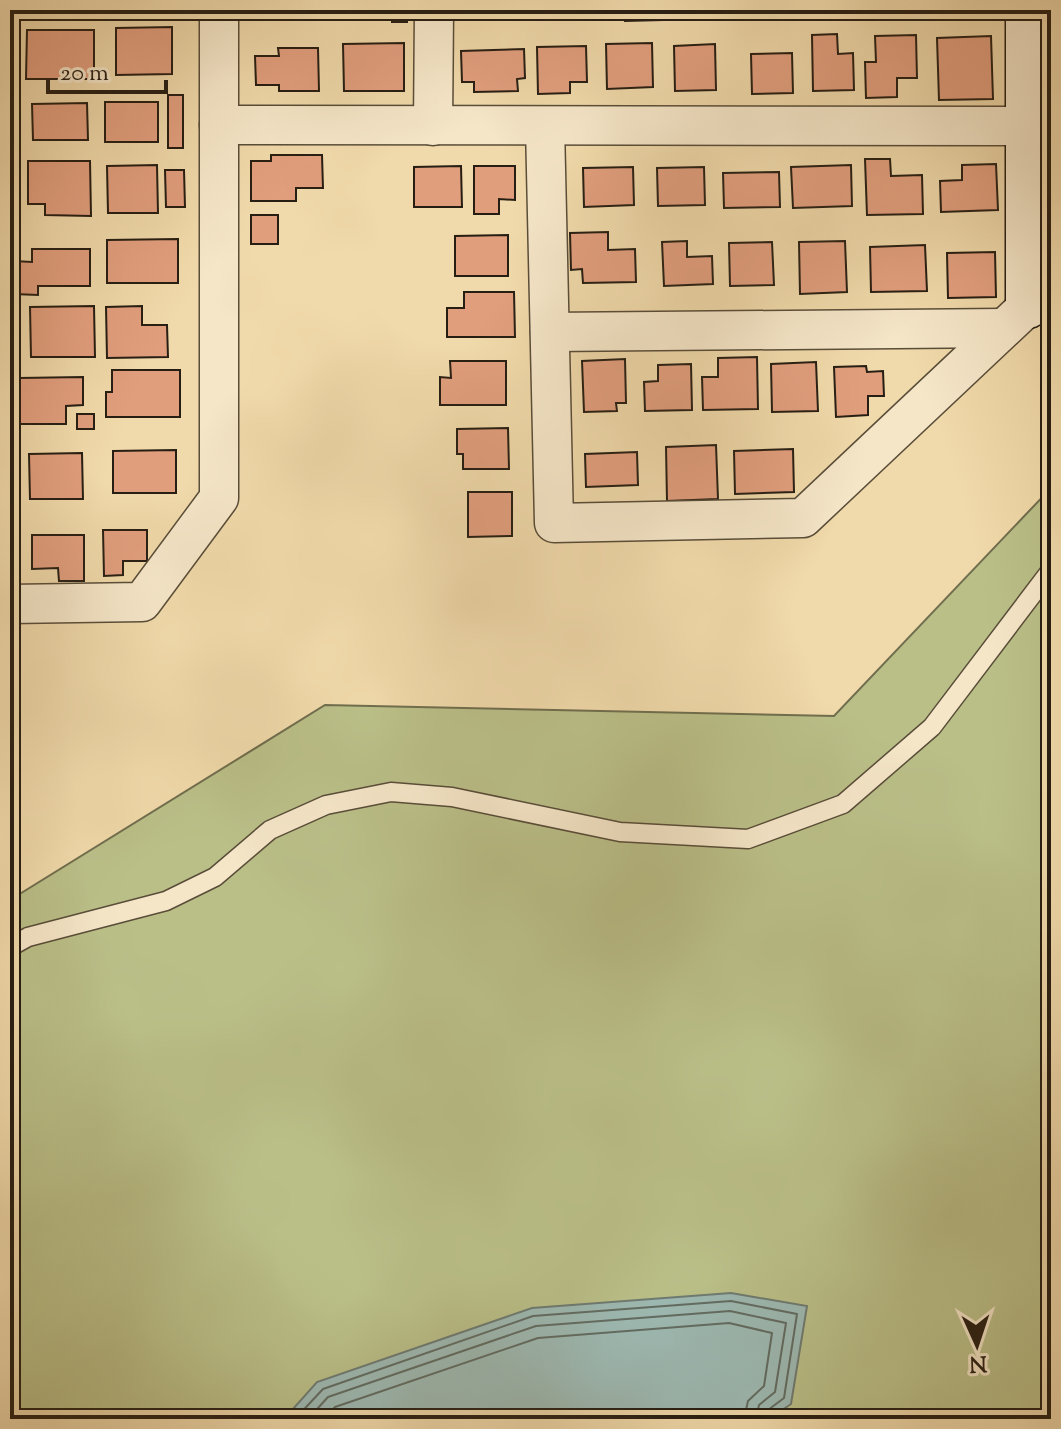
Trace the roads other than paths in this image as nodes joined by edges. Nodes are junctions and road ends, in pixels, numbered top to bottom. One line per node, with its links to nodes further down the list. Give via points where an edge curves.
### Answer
1 (219, 10): 4 (street)
2 (434, 10): 5 (street)
3 (1028, 10): 7 (street)
4 (219, 125): 5 (street); 11 (street, via 219,498 142,602)
5 (433, 126): 6 (street)
6 (545, 126): 7 (street); 9 (street)
7 (1028, 126): 8 (street)
8 (1016, 317): 9 (street); 9 (street, via 803,518 554,523)
9 (550, 332)
10 (1051, 570): 12 (lane, via 932,727 843,804 748,839 620,832 452,797 391,792 326,805 270,830 215,877 166,901 28,937)
11 (10, 604)
12 (10, 947)

